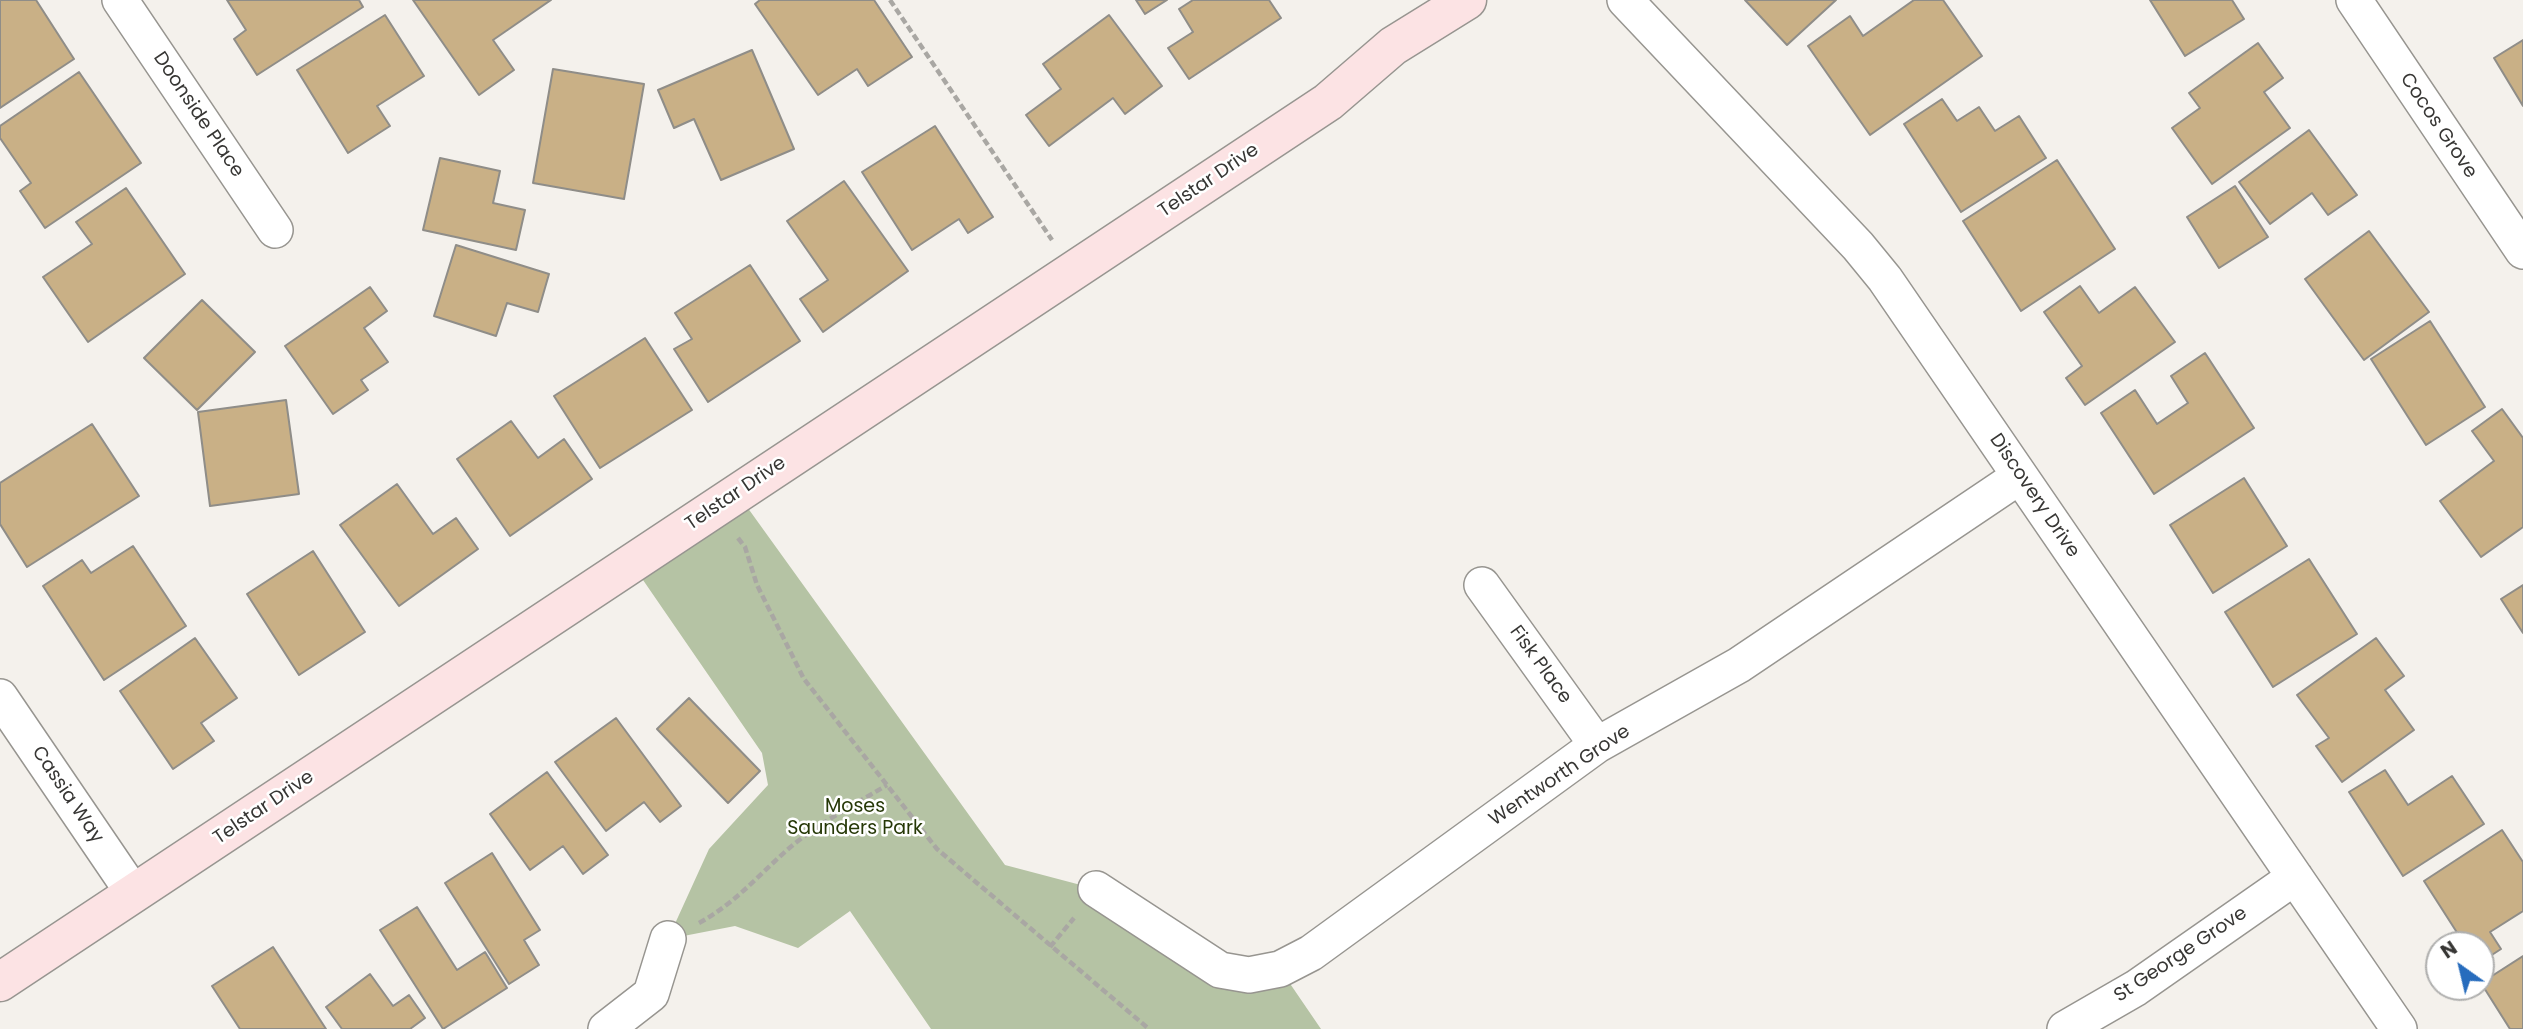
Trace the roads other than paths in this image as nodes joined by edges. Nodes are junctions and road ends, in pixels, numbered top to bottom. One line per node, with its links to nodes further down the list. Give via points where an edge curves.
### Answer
1 (120, 0): 5 (street, Doonside Place)
2 (1467, 0): 13 (street, Telstar Drive, via 1393,46 1328,102)
3 (1625, 0): 7 (street, Discovery Drive, via 1858,246)
4 (2354, 0): 6 (street, Cocos Grove)
5 (275, 230)
6 (2523, 251)
7 (2020, 476): 10 (street, Wentworth Grove, via 1739,665); 11 (street, Discovery Drive)
8 (1482, 585): 10 (street, Fisk Place)
9 (0, 697): 13 (street, Cassia Way)
10 (1597, 746): 12 (street, Wentworth Grove, via 1311,953 1280,970 1249,975 1220,970)
11 (2295, 877): 17 (street, St George Grove, via 2136,988); 18 (street, Discovery Drive)
12 (1096, 889)
13 (134, 894): 15 (street, Telstar Drive)
14 (667, 939): 16 (street, via 651,994)
15 (0, 982)
16 (606, 1029)
17 (2065, 1029)
18 (2399, 1029)

